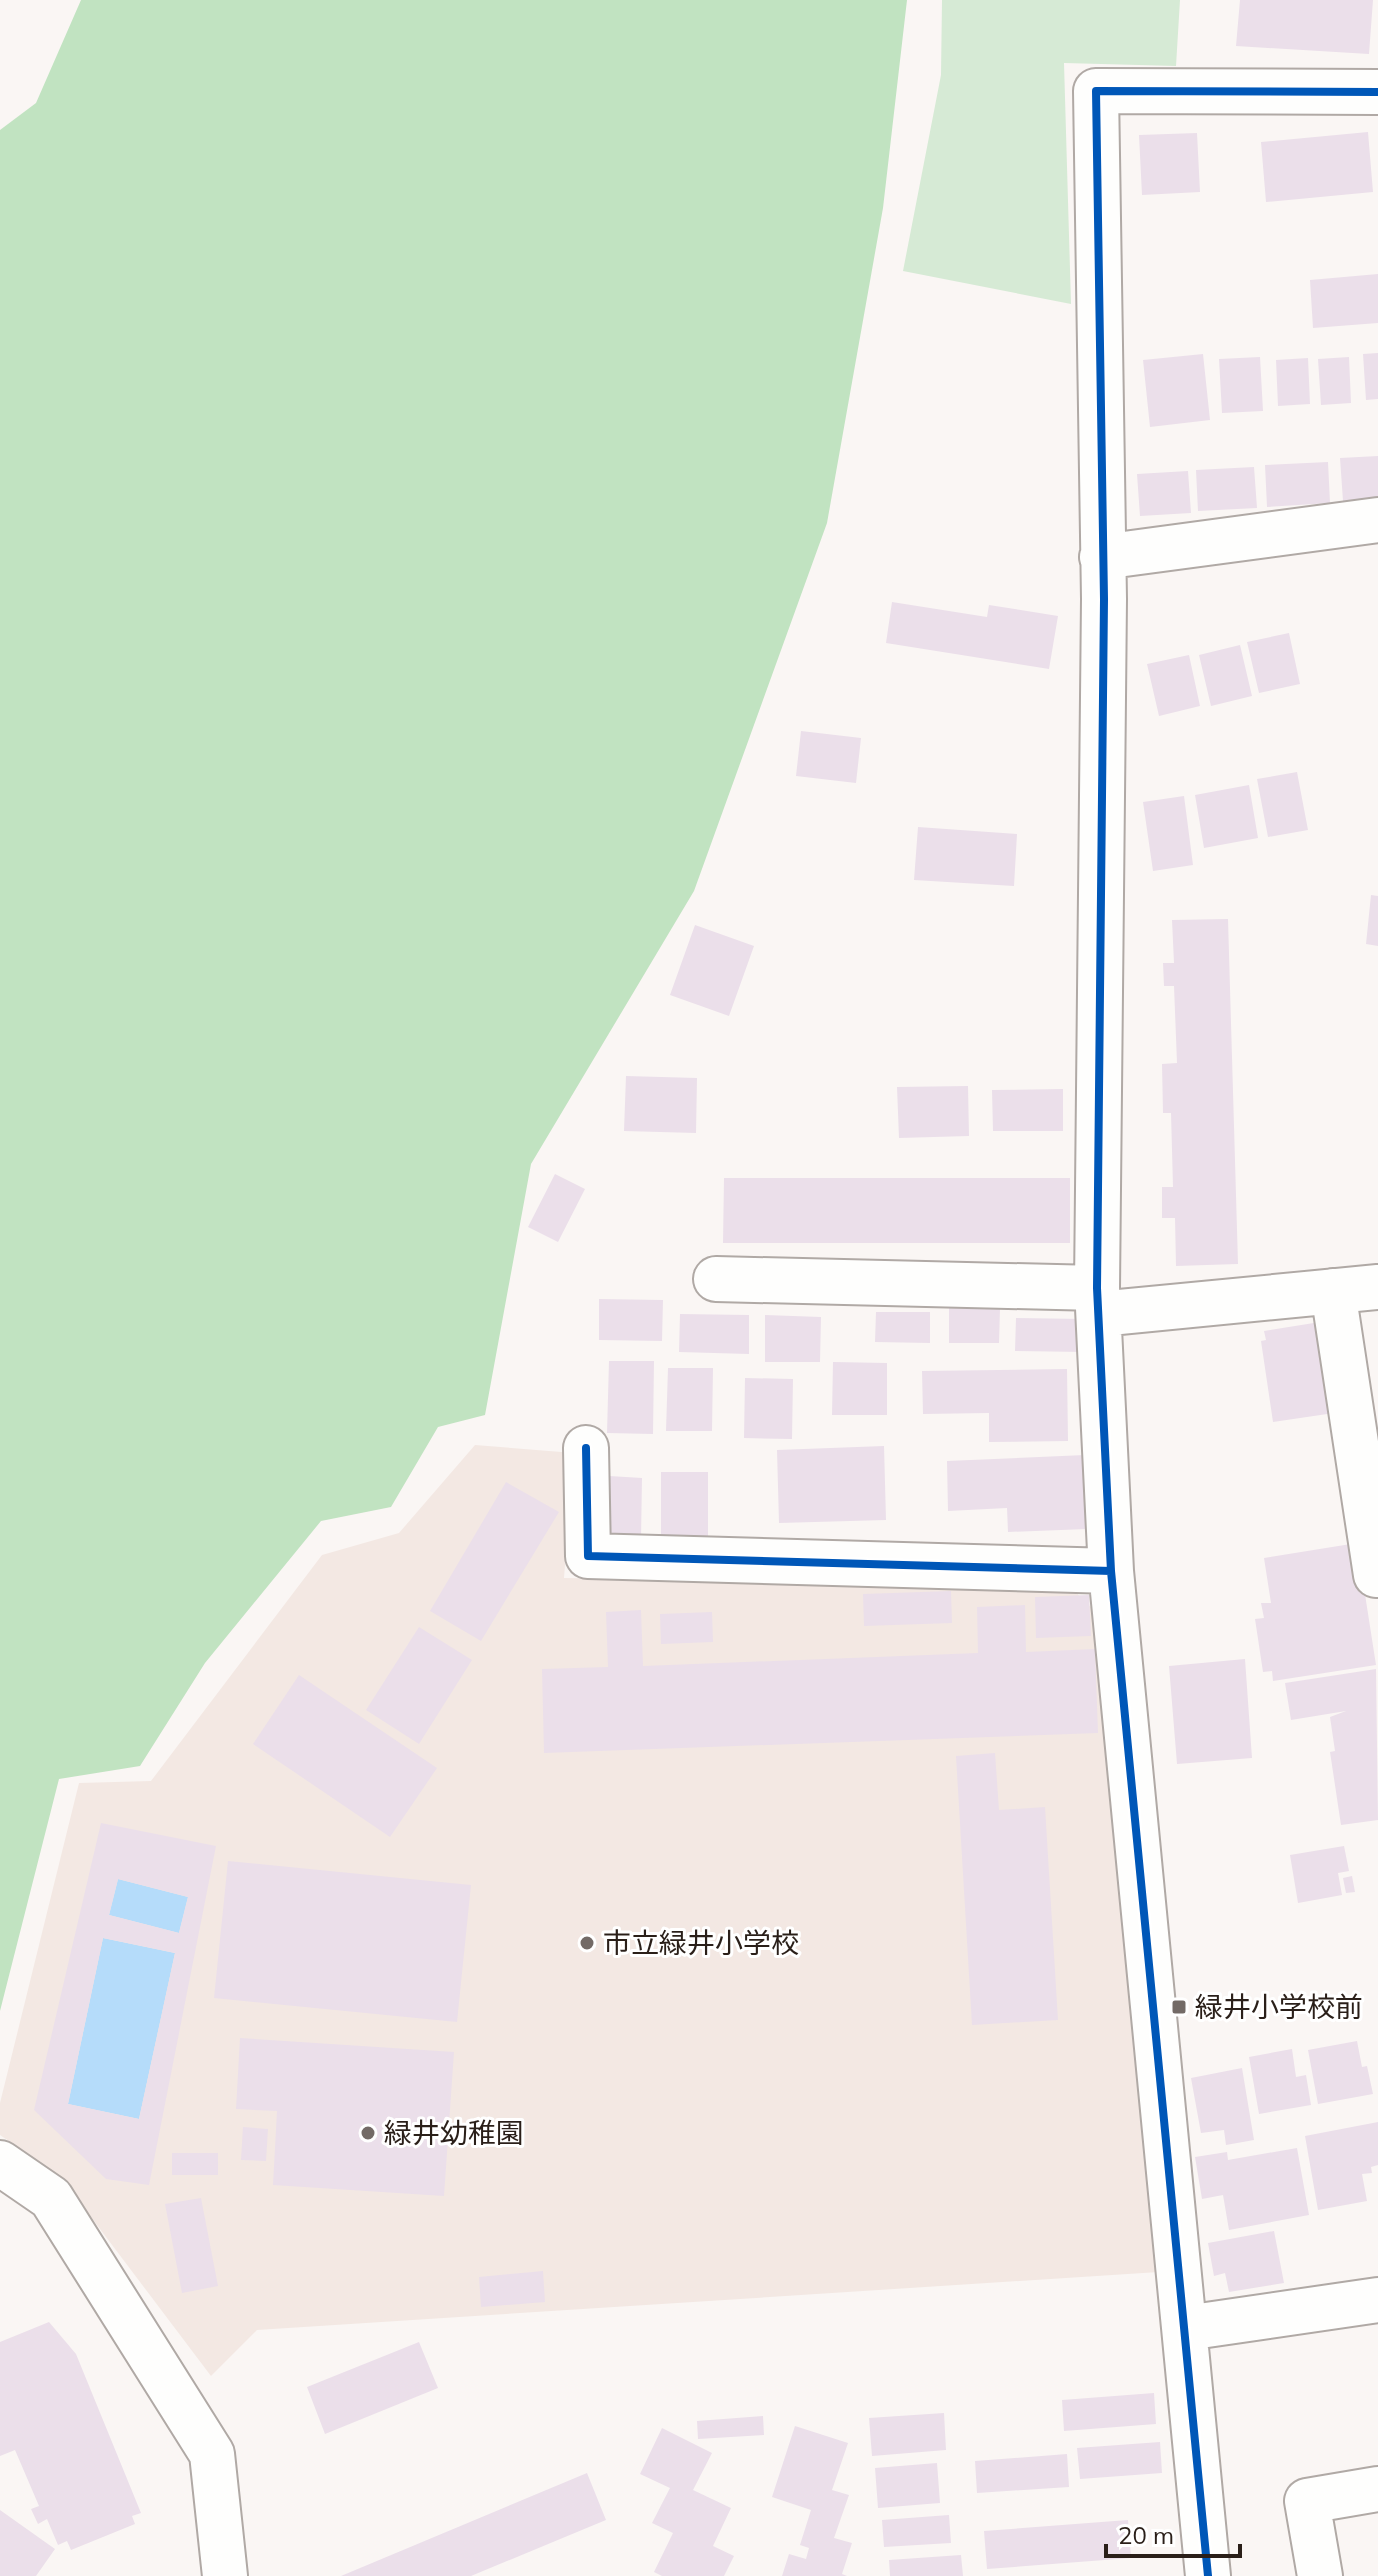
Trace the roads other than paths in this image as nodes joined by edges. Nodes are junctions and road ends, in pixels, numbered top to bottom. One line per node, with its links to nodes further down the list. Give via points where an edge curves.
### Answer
1 (1378, 92): 3 (street, via 1096,91)
2 (1378, 520): 3 (street)
3 (1102, 557): 7 (street)
4 (716, 1279): 7 (street)
5 (1378, 1287): 6 (street)
6 (1333, 1291): 7 (street); 10 (street)
7 (1098, 1301): 9 (street)
8 (586, 1448): 9 (street, via 588,1556)
9 (1111, 1571): 13 (street)
10 (1376, 1575)
11 (0, 2163): 15 (street, via 51,2198 212,2454)
12 (1378, 2300): 13 (street)
13 (1186, 2328): 16 (street)
14 (1378, 2489): 17 (street, via 1307,2501)
15 (225, 2576)
16 (1208, 2576)
17 (1320, 2576)

